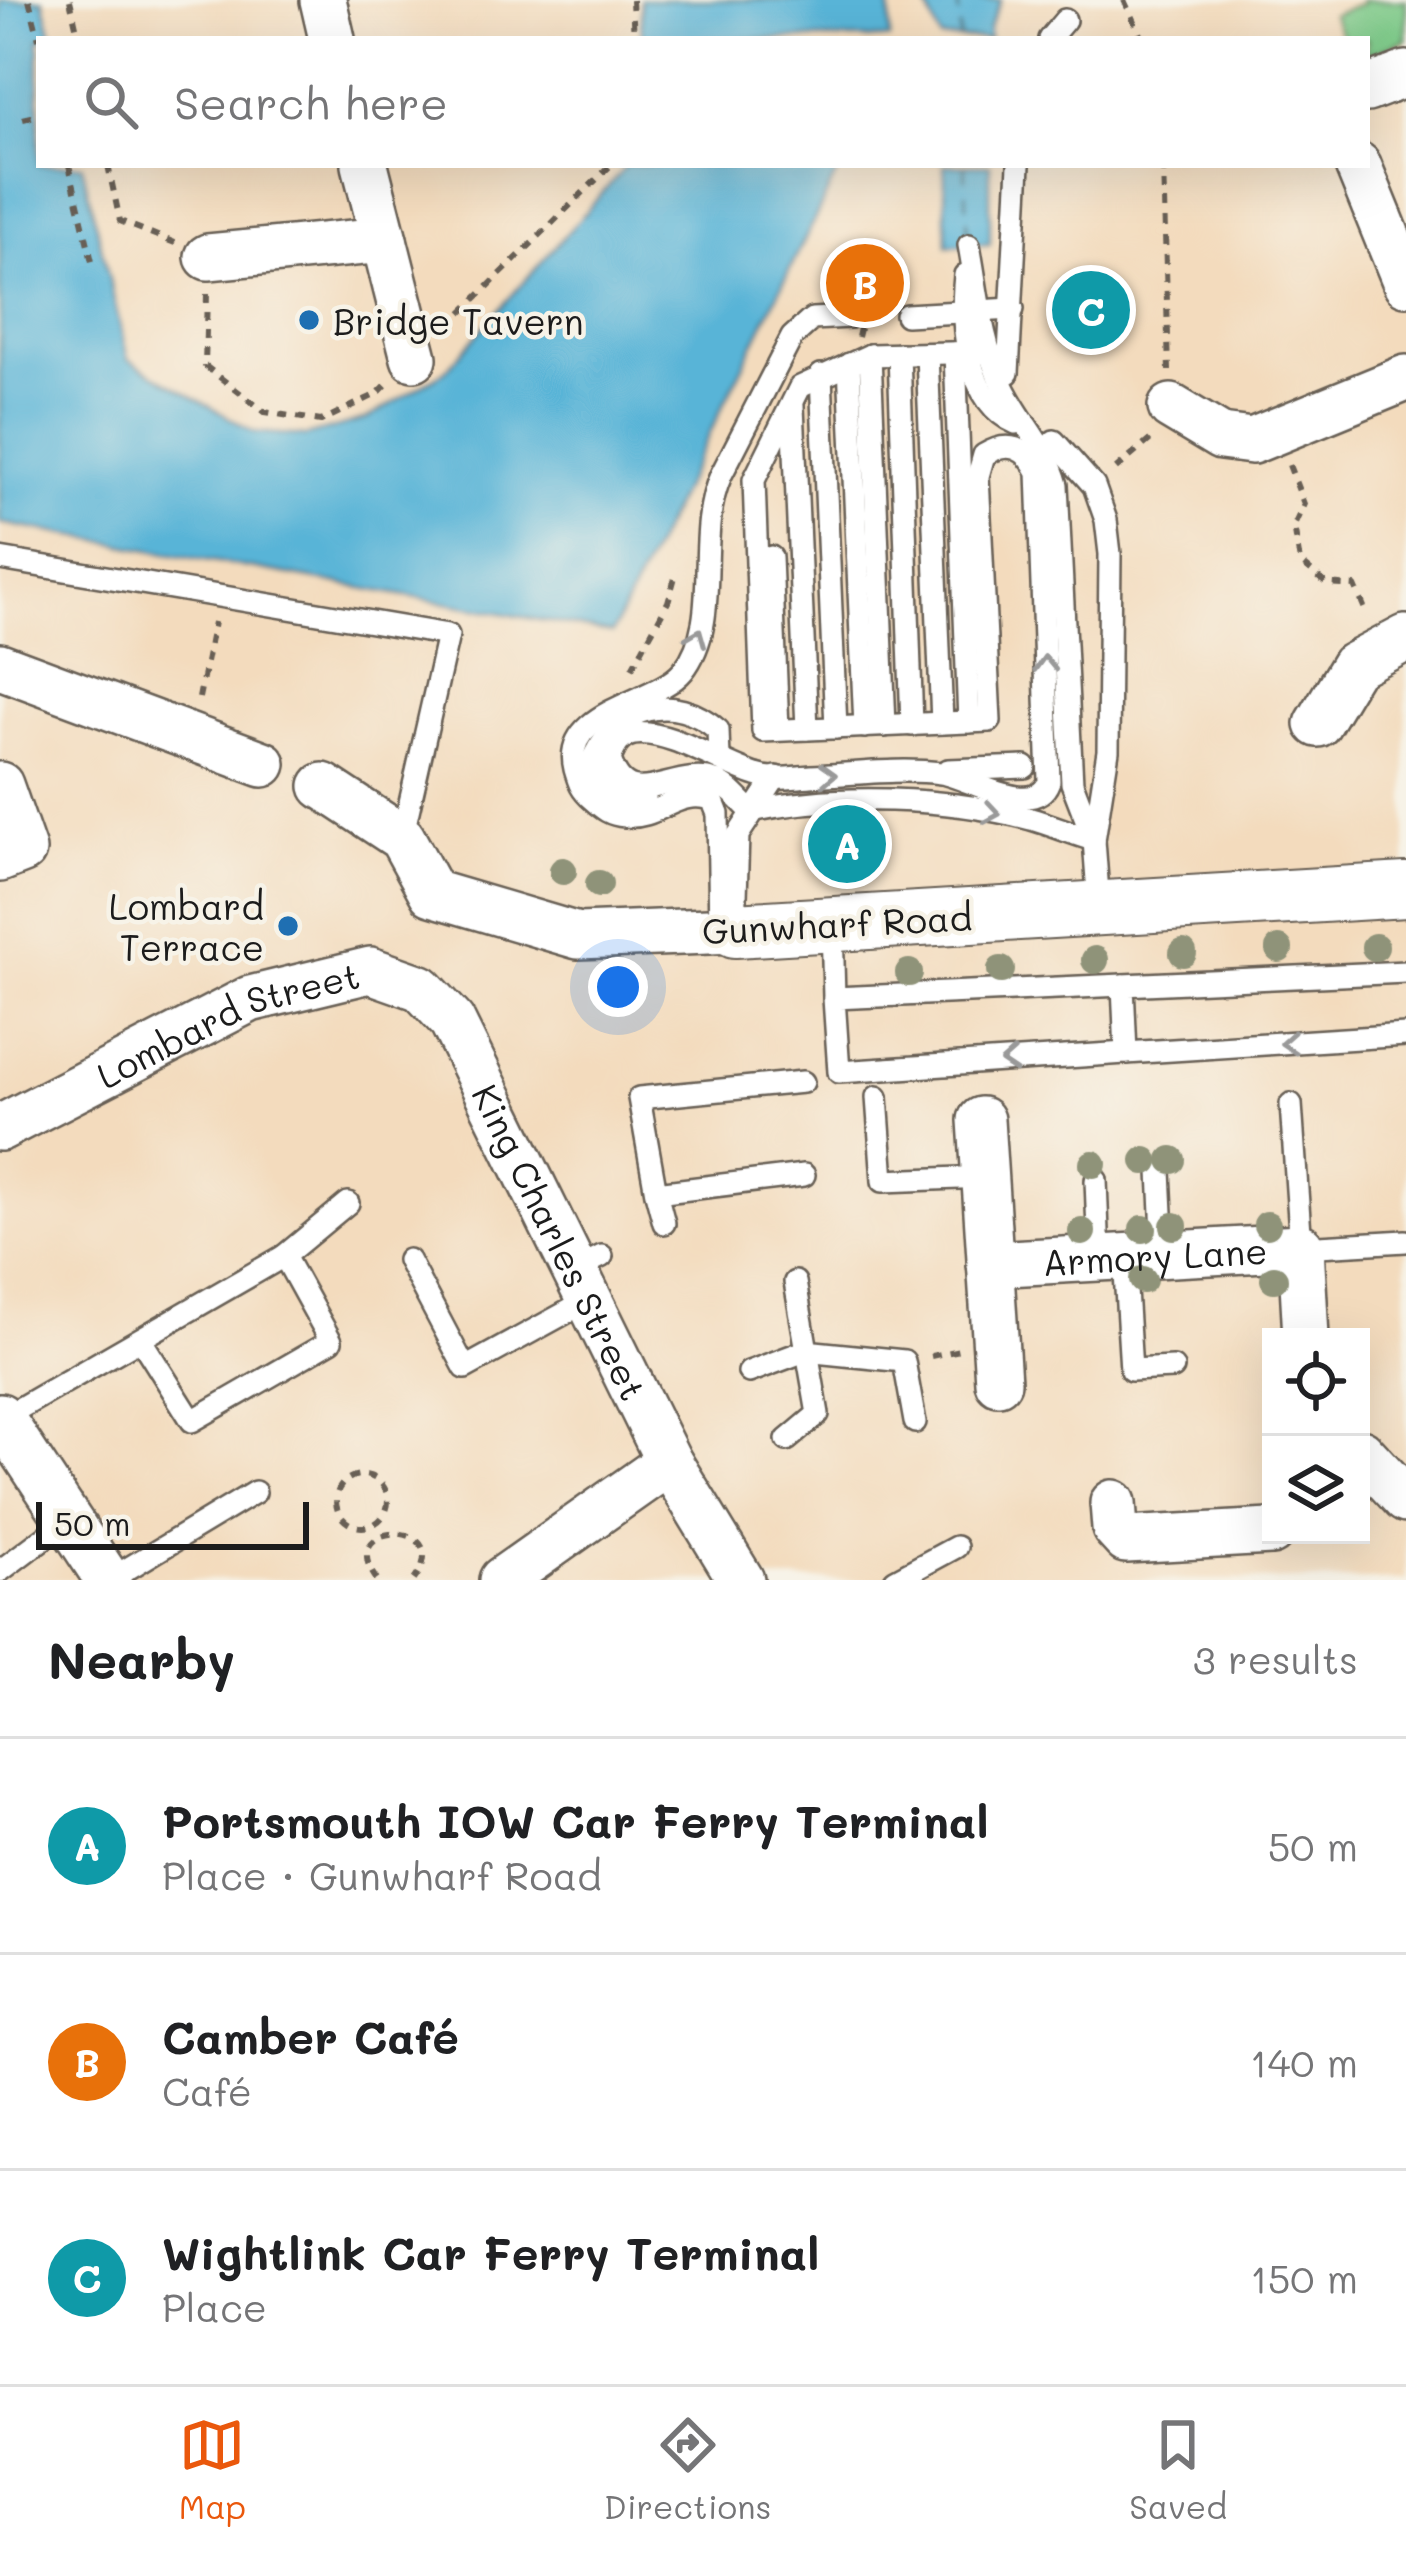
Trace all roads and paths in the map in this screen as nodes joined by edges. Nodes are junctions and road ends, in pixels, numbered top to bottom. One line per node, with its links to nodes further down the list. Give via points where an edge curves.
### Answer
1 (29, 0): 7 (path)
2 (70, 0): 8 (path)
3 (322, 0): 9 (street)
4 (632, 0): 10 (path)
5 (1124, 0): 12 (path)
6 (1066, 20): 11 (lane)
7 (38, 36)
8 (78, 36)
9 (331, 36)
10 (634, 36)
11 (1052, 36)
12 (1141, 36)
13 (1406, 74): 14 (street)
14 (1370, 88)
15 (36, 116): 16 (path)
16 (23, 119)
17 (70, 168): 26 (path)
18 (109, 168): 25 (path, via 120,221)
19 (366, 168): 24 (street)
20 (608, 168): 32 (path)
21 (1019, 168): 28 (lane)
22 (1163, 168): 36 (path)
23 (1359, 168): 27 (street)
24 (384, 240): 25 (street); 32 (street)
25 (208, 257): 32 (path, via 205,366 265,412 321,421 376,394)
26 (93, 266)
27 (1406, 283)
28 (1013, 309): 29 (lane); 33 (lane)
29 (971, 311): 30 (lane); 31 (lane)
30 (906, 314)
31 (889, 352): 35 (lane); 46 (lane); 46 (lane); 46 (lane); 46 (lane); 58 (lane, via 1009,401 1052,466 1072,783); 63 (lane, one-way to 31, via 712,799 694,794 645,815 608,813 581,790 572,756 582,733 683,671 705,623 712,496 792,337 812,320)
32 (414, 358)
33 (1008, 373)
34 (1406, 378): 38 (street)
35 (793, 402): 37 (lane); 46 (lane)
36 (1171, 407): 38 (street, via 1231,440); 40 (path, via 1147,446)
37 (781, 427): 46 (lane); 46 (lane, via 754,479 763,731)
38 (1276, 434): 43 (path, via 1304,505 1294,526 1300,562 1327,584 1355,586)
39 (1054, 441): 40 (lane)
40 (1094, 486): 58 (lane, via 1110,554 1108,751)
41 (0, 559): 42 (lane)
42 (220, 595): 47 (path); 57 (lane, via 448,635)
43 (1394, 644): 45 (street, via 1346,673)
44 (0, 666): 47 (street)
45 (1318, 724)
46 (874, 726): 51 (lane, one-way to 46, via 1023,797 1036,797 1048,781 1038,472 1016,447 984,455 978,476 990,721)
47 (191, 737): 49 (street)
48 (719, 759): 52 (lane); 53 (lane, via 652,735 617,743 610,759 628,788); 53 (lane, via 718,730 678,708 655,706 610,729 593,758 610,797 643,801)
49 (263, 764)
50 (1025, 766): 51 (lane)
51 (924, 771): 52 (lane, one-way to 51)
52 (776, 777): 56 (lane)
53 (664, 784): 56 (lane, via 717,782)
54 (0, 785): 59 (street, via 23,850)
55 (323, 786): 57 (street, Gunwharf Road)
56 (751, 811): 58 (lane, one-way to 58, via 908,800 1034,820); 63 (lane, via 738,835)
57 (402, 838): 63 (street, Gunwharf Road, via 432,893 503,916 578,936)
58 (1094, 840): 61 (lane)
59 (0, 859)
60 (1406, 890): 61 (street, Gunwharf Road)
61 (1099, 908): 62 (street, Gunwharf Road)
62 (832, 924): 63 (street, Gunwharf Road); 66 (lane)
63 (728, 930)
64 (1406, 972): 65 (lane)
65 (1124, 985): 66 (lane); 69 (lane)
66 (834, 998): 69 (lane, one-way to 66, via 839,1072)
67 (452, 1021): 74 (street, Lombard Street, via 421,988 370,970 250,1000); 88 (street, King Charles Street)
68 (1406, 1035): 69 (lane, one-way to 69)
69 (1126, 1053)
70 (802, 1082): 79 (lane, via 639,1098)
71 (877, 1097): 77 (lane, via 883,1181)
72 (1291, 1103): 83 (lane)
73 (981, 1120): 77 (street)
74 (0, 1128)
75 (1160, 1171): 85 (lane)
76 (804, 1175): 79 (lane)
77 (985, 1177): 87 (street)
78 (1096, 1180): 85 (lane)
79 (656, 1193): 81 (lane)
80 (348, 1203): 84 (lane)
81 (664, 1223)
82 (1406, 1240): 83 (lane)
83 (1300, 1247): 85 (street, Armory Lane); 90 (street, Armory Lane)
84 (284, 1256): 91 (lane); 91 (lane, via 331,1341 192,1421)
85 (1129, 1257): 87 (street, Armory Lane); 95 (lane, via 1131,1370)
86 (408, 1260): 88 (lane, via 466,1368)
87 (990, 1264): 94 (street)
88 (589, 1276): 100 (street, King Charles Street, via 661,1415)
89 (795, 1282): 92 (lane)
90 (1305, 1328)
91 (141, 1340): 97 (lane)
92 (805, 1351): 93 (lane); 96 (lane); 99 (lane, via 818,1414)
93 (904, 1361): 94 (path); 98 (lane)
94 (996, 1362)
95 (1173, 1368)
96 (749, 1372)
97 (1, 1417): 106 (street)
98 (915, 1422)
99 (787, 1440)
100 (669, 1462): 119 (street); 120 (street, King Charles Street)
101 (1370, 1469): 103 (street)
102 (255, 1492): 115 (lane)
103 (1406, 1500)
104 (1113, 1503): 112 (street, via 1121,1538)
105 (382, 1517): 107 (path); 107 (path, via 388,1498 381,1483 349,1478 336,1507 352,1526); 108 (path)
106 (70, 1520): 114 (lane); 115 (street)
107 (370, 1526): 110 (path)
108 (397, 1532): 110 (path); 113 (path, via 418,1543)
109 (1262, 1534): 112 (street)
110 (379, 1537): 116 (path, via 368,1560)
111 (956, 1547): 121 (lane)
112 (1173, 1559)
113 (422, 1567): 117 (path); 118 (path)
114 (0, 1571)
115 (109, 1580)
116 (377, 1580)
117 (414, 1580)
118 (432, 1580)
119 (502, 1580)
120 (741, 1580)
121 (895, 1580)

